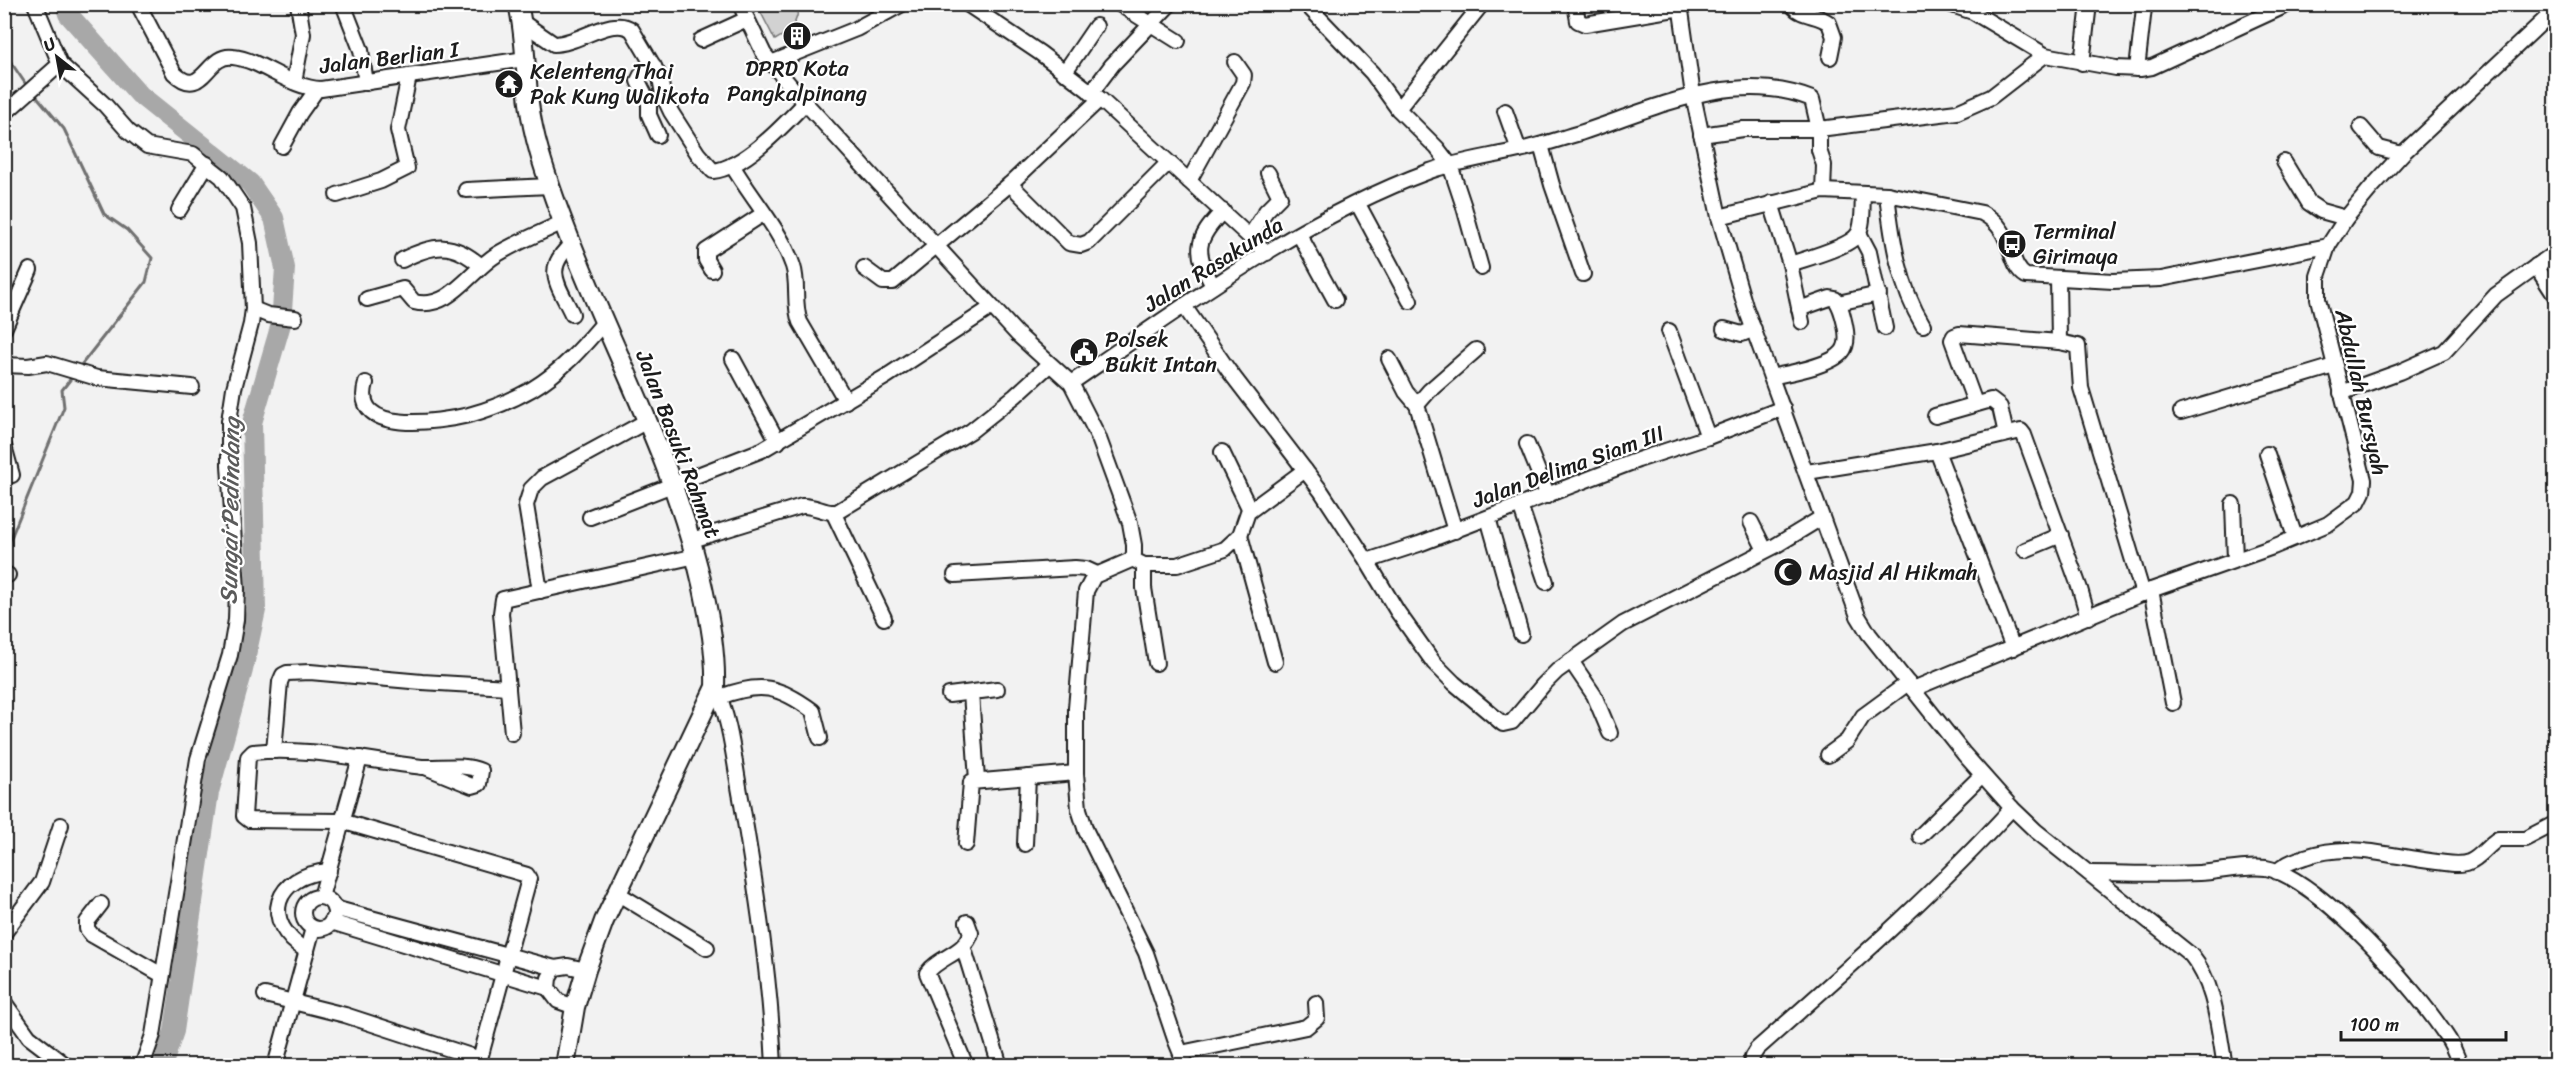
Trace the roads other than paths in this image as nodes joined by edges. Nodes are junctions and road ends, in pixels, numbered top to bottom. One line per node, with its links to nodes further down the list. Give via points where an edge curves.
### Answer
1 (35, 4): 32 (street)
2 (138, 4): 37 (street, Jalan Berlian I, via 170,67 182,79 197,81 216,61 234,57)
3 (298, 4): 37 (street, via 303,34)
4 (343, 4): 38 (street, via 361,50)
5 (740, 4): 21 (street)
6 (902, 4): 30 (street)
7 (968, 4): 35 (street)
8 (1119, 4): 23 (street)
9 (1170, 4): 23 (street)
10 (1306, 4): 43 (street, via 1372,73)
11 (1482, 4): 43 (street)
12 (1575, 4): 17 (street, via 1578,21 1585,24)
13 (1949, 4): 26 (street, via 1972,12)
14 (2089, 4): 31 (street)
15 (2289, 4): 34 (street, via 2152,67)
16 (1790, 5): 27 (street, via 1798,12 1829,23 1834,37)
17 (1681, 6): 40 (street)
18 (2555, 6): 53 (street, Abdullah Bursyah)
19 (2144, 8): 34 (street)
20 (520, 13): 28 (street, Jalan Basuki Rahmat); 33 (street, via 554,44 625,25)
21 (747, 19): 24 (street); 30 (street)
22 (1096, 26): 35 (street)
23 (1151, 26): 25 (street); 41 (street, via 1112,65)
24 (701, 40)
25 (1178, 41)
26 (2044, 55): 31 (street); 47 (street, via 1991,97 1967,109)
27 (1830, 57)
28 (525, 59): 36 (street, Jalan Berlian I); 62 (street, Jalan Basuki Rahmat, via 530,106)
29 (1235, 62): 60 (street, via 1244,75 1243,83)
30 (771, 63): 42 (street)
31 (2082, 63): 34 (street)
32 (60, 64): 45 (street); 56 (street, via 142,143 193,154)
33 (654, 66): 48 (street, via 638,81); 57 (street, via 671,112 709,168 715,171)
34 (2137, 69)
35 (1065, 72): 41 (street)
36 (409, 76): 38 (street, Jalan Berlian I); 67 (street, via 398,130 407,168)
37 (294, 82): 39 (street, Jalan Berlian I)
38 (366, 83): 39 (street, Jalan Berlian I)
39 (316, 89): 51 (street)
40 (1693, 95): 47 (street, Jalan Rasakunda, via 1757,87 1790,92 1813,101); 49 (street); 50 (street, Jalan Rasakunda)
41 (1095, 96): 55 (street); 61 (street)
42 (805, 103): 57 (street, via 770,138); 80 (street)
43 (1398, 110): 58 (street)
44 (1505, 111): 52 (street)
45 (4, 114)
46 (2361, 127): 53 (street, via 2379,148)
47 (1819, 129): 49 (street, via 1743,129); 64 (street)
48 (658, 135)
49 (1701, 135): 73 (street)
50 (1541, 145): 52 (street, Jalan Rasakunda); 92 (street)
51 (282, 146)
52 (1519, 150): 58 (street, Jalan Rasakunda)
53 (2402, 153): 74 (street, Abdullah Bursyah)
54 (2284, 162): 74 (street, via 2309,203)
55 (1168, 163): 60 (street); 61 (street, via 1081,246 1069,243)
56 (207, 164): 70 (street); 103 (street, via 229,185 243,208 250,243)
57 (732, 165): 72 (street)
58 (1450, 165): 69 (street, Jalan Rasakunda); 89 (street)
59 (1268, 173): 78 (street, via 1280,197)
60 (1189, 181): 71 (street)
61 (1010, 184): 80 (street)
62 (550, 186): 63 (street); 75 (street, Jalan Basuki Rahmat)
63 (466, 190)
64 (1823, 191): 65 (street); 68 (street)
65 (1863, 192): 66 (street); 76 (street)
66 (1887, 194): 93 (street, via 1982,213 1998,222 2022,274); 107 (street, via 1892,242 1911,303)
67 (336, 195)
68 (1771, 203): 73 (street); 85 (street)
69 (1358, 204): 77 (street, Jalan Rasakunda); 99 (street)
70 (179, 210)
71 (1223, 211): 78 (street); 94 (street, via 1206,230 1200,248 1201,264)
72 (763, 214): 91 (street, via 706,251); 125 (street, via 793,267 800,322)
73 (1719, 217): 111 (street)
74 (2346, 218): 81 (street, Abdullah Bursyah)
75 (563, 222): 79 (street, Jalan Basuki Rahmat); 86 (street)
76 (1859, 233): 85 (street, via 1851,241); 95 (street, via 1869,252)
77 (1299, 234): 83 (street, Jalan Rasakunda); 98 (street)
78 (1250, 236): 83 (street)
79 (573, 243): 104 (street, via 559,255 556,265 556,280); 106 (street, Jalan Basuki Rahmat)
80 (935, 245): 88 (street, via 889,283); 102 (street)
81 (2328, 246): 93 (street, via 2161,279); 119 (street, Abdullah Bursyah, via 2318,276 2318,299)
82 (2556, 252): 87 (street)
83 (1267, 253): 94 (street, Jalan Rasakunda)
84 (402, 260): 86 (street, via 434,247 461,251)
85 (1790, 264): 100 (street, via 1801,315 1830,298)
86 (481, 266): 97 (street, via 462,286 439,300 414,302 403,289)
87 (2536, 266): 96 (street); 124 (street, via 2496,295 2444,352)
88 (864, 268)
89 (1481, 268)
90 (30, 270): 109 (street)
91 (712, 270)
92 (1583, 274)
93 (2058, 278): 113 (street)
94 (1213, 286): 101 (street, Jalan Rasakunda)
95 (1879, 294): 100 (street); 108 (street)
96 (2556, 297)
97 (367, 299)
98 (1335, 300)
99 (1410, 301)
100 (1838, 303): 120 (street, via 1846,331 1842,352 1822,364)
101 (1184, 306): 121 (street, Jalan Rasakunda); 140 (street)
102 (992, 307): 118 (street); 125 (street)
103 (253, 309): 105 (street); 217 (street, via 229,421 228,465 237,589 235,629 198,759)
104 (572, 314)
105 (295, 318)
106 (605, 321): 122 (street, via 550,378 509,400 471,414 389,421 365,405 362,396); 131 (street, Jalan Basuki Rahmat)
107 (1923, 325)
108 (1885, 328)
109 (4, 329)
110 (1724, 329): 111 (street, via 1739,334)
111 (1754, 329): 120 (street)
112 (1669, 331): 133 (street)
113 (2059, 342): 126 (street, via 1954,336 1952,340); 167 (street, via 2078,346 2081,388)
114 (1476, 350): 127 (street)
115 (733, 359): 134 (street)
116 (1389, 359): 127 (street)
117 (4, 365): 123 (street, via 47,363 105,379)
118 (1049, 365): 121 (street); 148 (street, via 971,431 855,503)
119 (2334, 366): 124 (street, Abdullah Bursyah); 129 (street)
120 (1771, 377): 128 (street)
121 (1071, 382): 162 (street, via 1098,436 1130,523)
122 (366, 383)
123 (192, 387)
124 (2341, 393): 156 (street, Abdullah Bursyah, via 2364,480 2363,492 2353,507)
125 (846, 401): 134 (street)
126 (1976, 403): 130 (street); 132 (street, via 1996,402)
127 (1418, 405): 153 (street)
128 (1783, 408): 133 (street, Jalan Delima Siam III); 141 (street)
129 (2181, 412)
130 (1935, 416)
131 (647, 421): 143 (street, Jalan Basuki Rahmat); 166 (street, via 542,478 531,489 526,505)
132 (2006, 434): 137 (street); 155 (street, via 2019,431 2025,435)
133 (1708, 437): 144 (street, Jalan Delima Siam III)
134 (778, 442): 143 (street)
135 (1527, 444): 144 (street)
136 (4, 446): 142 (street)
137 (1937, 451): 141 (street); 171 (street)
138 (1222, 452): 147 (street)
139 (2267, 454): 156 (street)
140 (1305, 470): 147 (street); 161 (street)
141 (1807, 472): 151 (street)
142 (12, 475)
143 (673, 483): 149 (street); 157 (street, Jalan Basuki Rahmat)
144 (1548, 496): 146 (street, Jalan Delima Siam III)
145 (2234, 504): 160 (street)
146 (1520, 505): 150 (street, Jalan Delima Siam III); 165 (street)
147 (1250, 510): 154 (street)
148 (833, 512): 157 (street, via 802,506); 169 (street)
149 (590, 517)
150 (1488, 518): 153 (street, Jalan Delima Siam III); 170 (street)
151 (1821, 518): 158 (street); 175 (street, via 1862,625)
152 (1751, 522): 158 (street)
153 (1455, 531): 161 (street, Jalan Delima Siam III)
154 (1240, 535): 162 (street, via 1225,549 1185,563 1168,566); 173 (street)
155 (2061, 535): 159 (street); 168 (street)
156 (2295, 537): 160 (street, Abdullah Bursyah)
157 (694, 548): 166 (street); 178 (street, Jalan Basuki Rahmat, via 713,641)
158 (1765, 550): 172 (street, via 1645,611)
159 (2025, 550)
160 (2235, 560): 167 (street, Abdullah Bursyah)
161 (1367, 561): 172 (street, via 1434,663 1503,724 1512,722 1543,685)
162 (1138, 562): 163 (street); 174 (street)
163 (1097, 574): 164 (street, via 1075,568); 189 (street, via 1088,585 1083,606)
164 (955, 575)
165 (1546, 582)
166 (540, 591): 176 (street, via 501,601)
167 (2147, 592): 168 (street, Abdullah Bursyah); 181 (street)
168 (2088, 617): 171 (street, Abdullah Bursyah)
169 (884, 618)
170 (1521, 634)
171 (2013, 648): 175 (street, Abdullah Bursyah)
172 (1571, 661): 183 (street, via 1594,695)
173 (1275, 662)
174 (1156, 663)
175 (1910, 686): 186 (street, Abdullah Bursyah, via 1863,716 1847,741); 190 (street)
176 (508, 687): 182 (street); 185 (street, via 287,673 280,682)
177 (997, 689): 179 (street)
178 (718, 692): 184 (street, via 777,689 813,711); 203 (street, Jalan Basuki Rahmat); 232 (street, via 737,778 767,966)
179 (971, 693): 180 (street); 192 (street)
180 (949, 695)
181 (2173, 703)
182 (512, 733)
183 (1610, 733)
184 (820, 738)
185 (274, 751): 187 (street); 194 (street, via 253,752 248,757 245,818)
186 (1828, 755)
187 (360, 758): 188 (street); 194 (street)
188 (425, 767)
189 (1076, 773): 191 (street); 227 (street, via 1079,809 1086,831 1146,953)
190 (1982, 775): 193 (street); 197 (street)
191 (1028, 777): 192 (street); 199 (street)
192 (977, 780): 198 (street, via 969,786)
193 (2012, 808): 202 (street); 235 (street, via 1964,862 1897,927 1757,1049)
194 (342, 821): 200 (street); 214 (street, via 527,875)
195 (2556, 823): 201 (street, via 2525,839 2498,839 2474,860 2464,863 2411,860 2344,849 2287,863)
196 (62, 825): 210 (street, via 42,882)
197 (1920, 836)
198 (966, 844)
199 (1025, 844)
200 (329, 871): 204 (street); 213 (street, via 301,876 286,888 278,905 282,928)
201 (2277, 872): 202 (street, via 2254,867 2197,873); 237 (street, via 2332,909 2394,967 2448,1038)
202 (2090, 873): 236 (street, via 2196,962 2212,996)
203 (616, 893): 212 (street); 216 (street, Jalan Basuki Rahmat)
204 (321, 897): 206 (street); 209 (street, via 308,901 303,912)
205 (101, 904): 217 (street, via 87,922 92,935)
206 (334, 908): 207 (street); 214 (street)
207 (331, 922): 209 (street, via 323,928); 218 (street)
208 (967, 922): 211 (street, via 971,935)
209 (313, 928): 213 (street)
210 (4, 933)
211 (963, 946): 233 (street, via 927,973); 234 (street)
212 (707, 948)
213 (307, 951): 222 (street)
214 (508, 955): 215 (street); 218 (street)
215 (555, 968): 216 (street); 219 (street)
216 (586, 970): 224 (street, Jalan Basuki Rahmat)
217 (162, 975): 229 (street, via 151,1044)
218 (501, 976): 219 (street); 226 (street)
219 (548, 988): 224 (street, via 558,1001)
220 (265, 994): 222 (street)
221 (4, 1002): 225 (street)
222 (293, 1002): 226 (street, via 345,1015); 230 (street)
223 (1316, 1003): 227 (street, via 1317,1018 1306,1027)
224 (575, 1007): 231 (street, Jalan Basuki Rahmat)
225 (51, 1061): 228 (street)
226 (479, 1062)
227 (1183, 1062)
228 (67, 1065)
229 (142, 1065)
230 (278, 1065)
231 (565, 1065)
232 (774, 1065)
233 (966, 1065)
234 (1000, 1065)
235 (1752, 1065)
236 (2225, 1065)
237 (2461, 1065)

